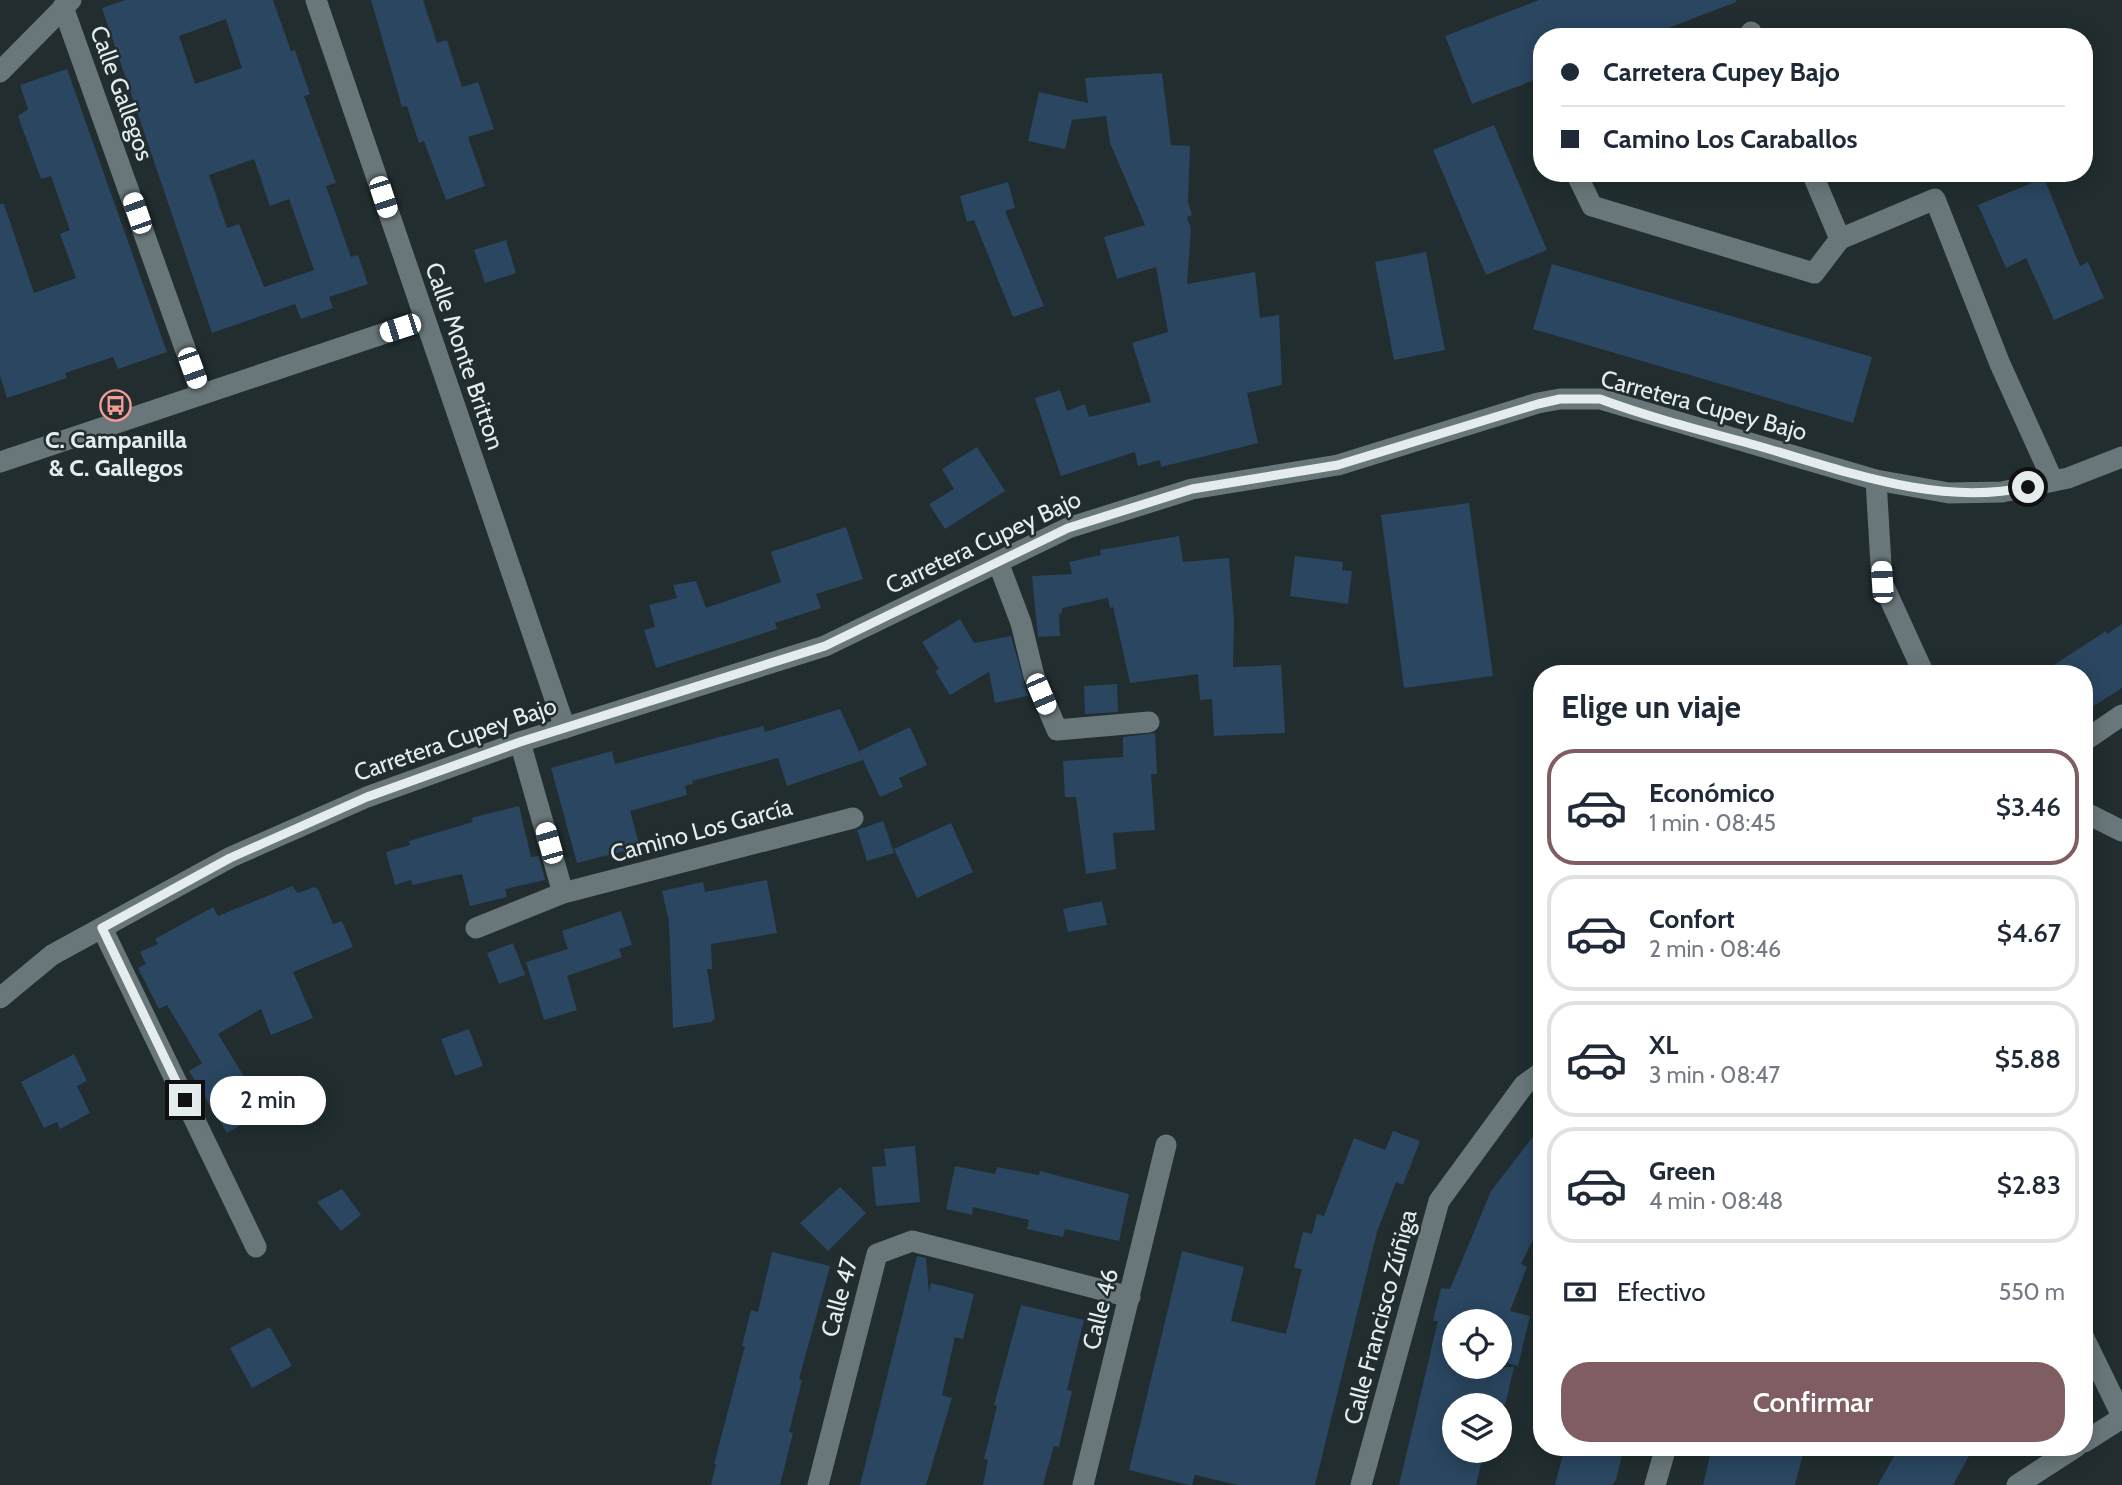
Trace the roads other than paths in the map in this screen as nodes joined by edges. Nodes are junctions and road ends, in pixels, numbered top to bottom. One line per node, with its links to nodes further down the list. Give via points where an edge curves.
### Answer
1 (316, 0): 7 (street, Calle Monte Britton)
2 (67, 4): 3 (street, Calle Gallegos); 8 (street, Calle Gallegos)
3 (0, 72)
4 (1580, 182): 6 (street, via 1592,205 1814,273)
5 (1816, 182): 6 (street)
6 (1840, 239): 12 (street, via 1934,199)
7 (424, 320): 8 (street); 17 (street, Calle Monte Britton)
8 (201, 393): 10 (street)
9 (2122, 457): 12 (street, Carretera Cupey Bajo)
10 (0, 462)
11 (1876, 480): 12 (street, Carretera Cupey Bajo, via 1949,493 2002,492); 13 (street, Carretera Cupey Bajo, via 1600,399 1560,399 1338,465 1149,500 1068,528); 14 (street, via 1882,582)
12 (2053, 481)
13 (998, 562): 16 (street, via 1021,623 1034,676 1057,730); 17 (street, Carretera Cupey Bajo, via 825,646)
14 (1920, 665)
15 (2122, 715): 18 (street)
16 (1149, 722)
17 (565, 728): 19 (street, Carretera Cupey Bajo)
18 (2093, 735)
19 (520, 742): 23 (street); 24 (street, Carretera Cupey Bajo, via 367,797 230,858)
20 (2093, 816): 22 (street)
21 (853, 818): 23 (street, Camino Los García)
22 (2122, 831)
23 (563, 893): 25 (street, Camino Los García)
24 (102, 928): 26 (street, Carretera Cupey Bajo, via 52,955); 29 (street)
25 (476, 928)
26 (0, 998)
27 (1533, 1078): 38 (street, Calle Francisco Zúñiga, via 1439,1201)
28 (1166, 1145): 30 (street, Calle 46)
29 (256, 1247)
30 (1130, 1297): 36 (street, Calle 47, via 912,1241 877,1254); 37 (street, Calle 46)
31 (2093, 1357): 32 (street)
32 (2122, 1417): 33 (street)
33 (2093, 1436)
34 (1663, 1456): 39 (street)
35 (2062, 1456): 40 (street)
36 (818, 1485)
37 (1083, 1485)
38 (1361, 1485)
39 (1655, 1485)
40 (2017, 1485)

